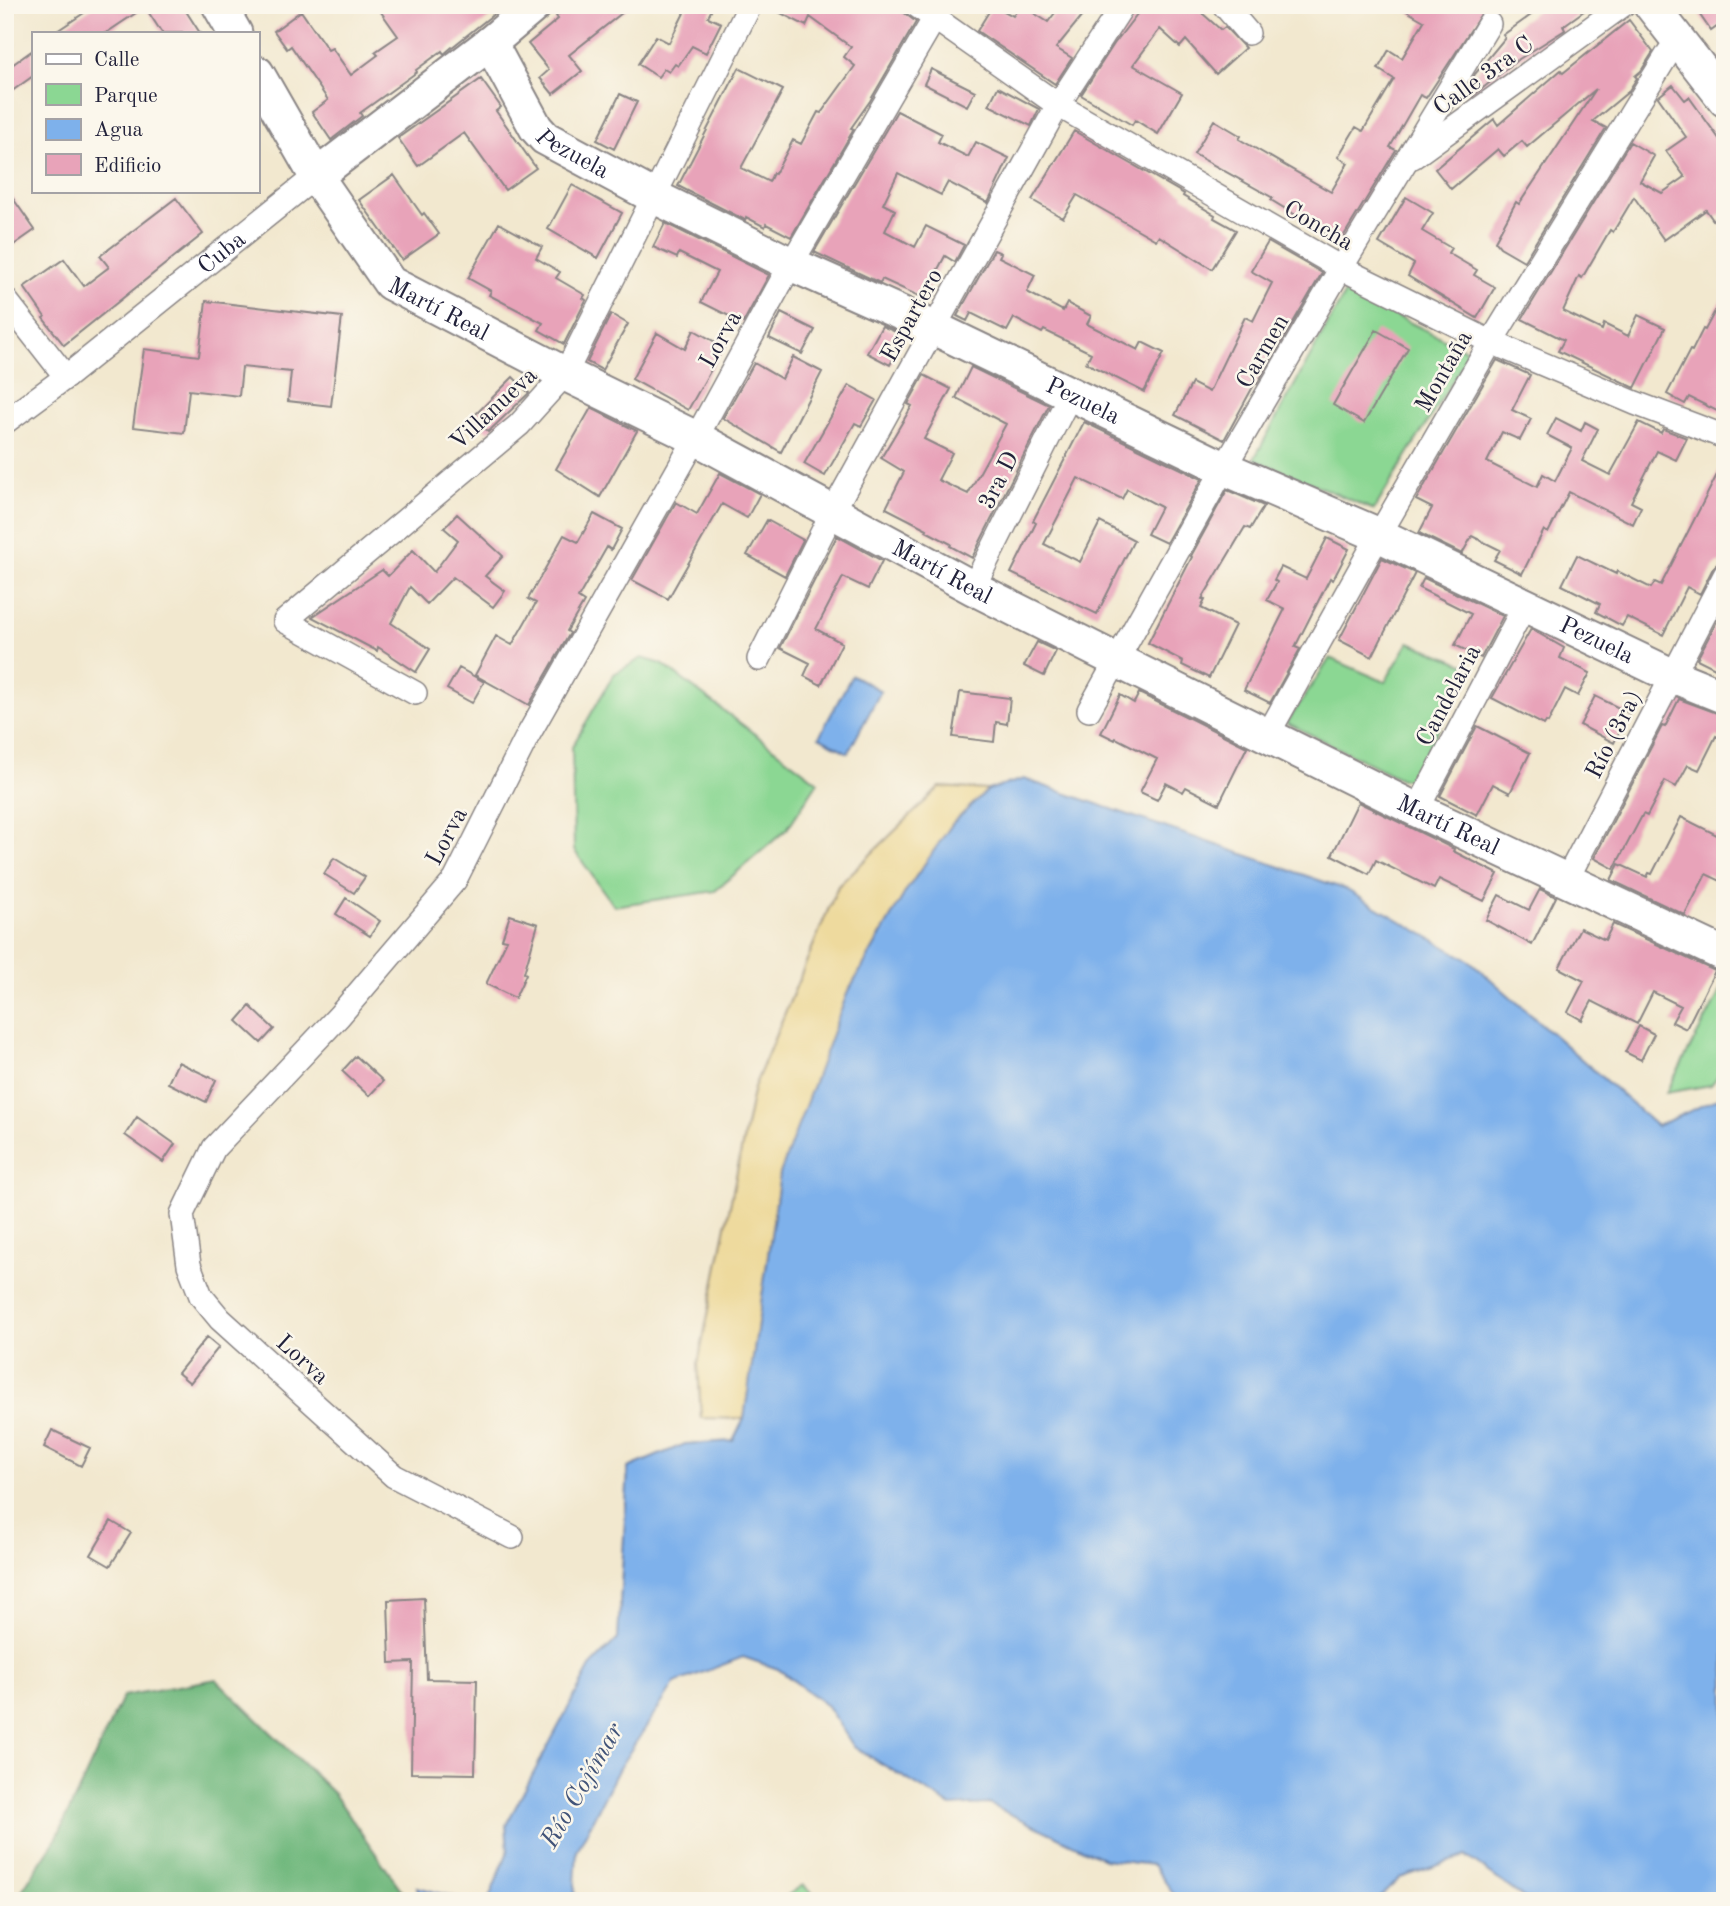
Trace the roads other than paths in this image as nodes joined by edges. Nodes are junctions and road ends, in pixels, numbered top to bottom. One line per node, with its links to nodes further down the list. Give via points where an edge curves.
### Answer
1 (219, 5): 10 (main road)
2 (536, 5): 13 (main road, Cuba)
3 (750, 5): 19 (street, Villanueva)
4 (1123, 5): 16 (street, Espartero)
5 (1224, 5): 11 (street)
6 (1623, 5): 17 (street, Calle 3ra C)
7 (1651, 5): 12 (main road)
8 (925, 12): 16 (street, Concha); 20 (street, Lorva)
9 (1489, 24): 17 (street, Carmen)
10 (234, 32)
11 (1248, 33)
12 (1680, 42): 15 (main road); 24 (street, Montaña, via 1669,52)
13 (490, 43): 18 (main road, Cuba); 19 (main road, Pezuela, via 545,138)
14 (259, 76): 18 (main road, Martí Real)
15 (1725, 100)
16 (1058, 105): 21 (street, Concha); 23 (street, Espartero)
17 (1406, 162): 21 (street, Carmen)
18 (316, 176): 25 (main road, Martí Real, via 390,283); 26 (street, Cuba)
19 (653, 196): 20 (main road, Pezuela); 25 (street, Villanueva)
20 (791, 264): 23 (main road, Pezuela); 30 (street, Lorva)
21 (1341, 268): 24 (street, Concha); 31 (street, Carmen)
22 (5, 299): 26 (street)
23 (934, 328): 27 (main road, Pezuela); 32 (street, Espartero)
24 (1490, 342): 29 (street, Concha); 33 (street, Montaña)
25 (565, 374): 30 (main road, Martí Real); 40 (street, Villanueva, via 519,425 285,621)
26 (66, 377): 28 (street, Cuba)
27 (1070, 395): 31 (main road, Pezuela); 35 (street, 3ra D)
28 (5, 422)
29 (1725, 437)
30 (696, 438): 32 (main road, Martí Real); 47 (street, Lorva, via 527,737 455,880 339,1016 214,1148 182,1214 189,1265 201,1296 220,1319 394,1476)
31 (1224, 468): 33 (main road, Pezuela); 38 (street, Carmen)
32 (833, 511): 35 (main road, Martí Real); 37 (street, Espartero)
33 (1379, 535): 36 (main road, Pezuela); 43 (street, Montaña)
34 (1725, 575): 39 (street, Río (3ra))
35 (973, 588): 38 (main road, Martí Real)
36 (1525, 605): 39 (main road, Pezuela); 44 (street, Candelaria)
37 (760, 659)
38 (1118, 661): 42 (street, Carmen); 43 (main road, Martí Real)
39 (1673, 676): 41 (main road, Pezuela); 45 (street, Río (3ra))
40 (415, 693)
41 (1725, 697)
42 (1089, 710)
43 (1267, 736): 44 (main road, Martí Real)
44 (1417, 810): 45 (main road, Martí Real)
45 (1567, 879): 46 (main road, Martí Real)
46 (1721, 945)
47 (512, 1537)

